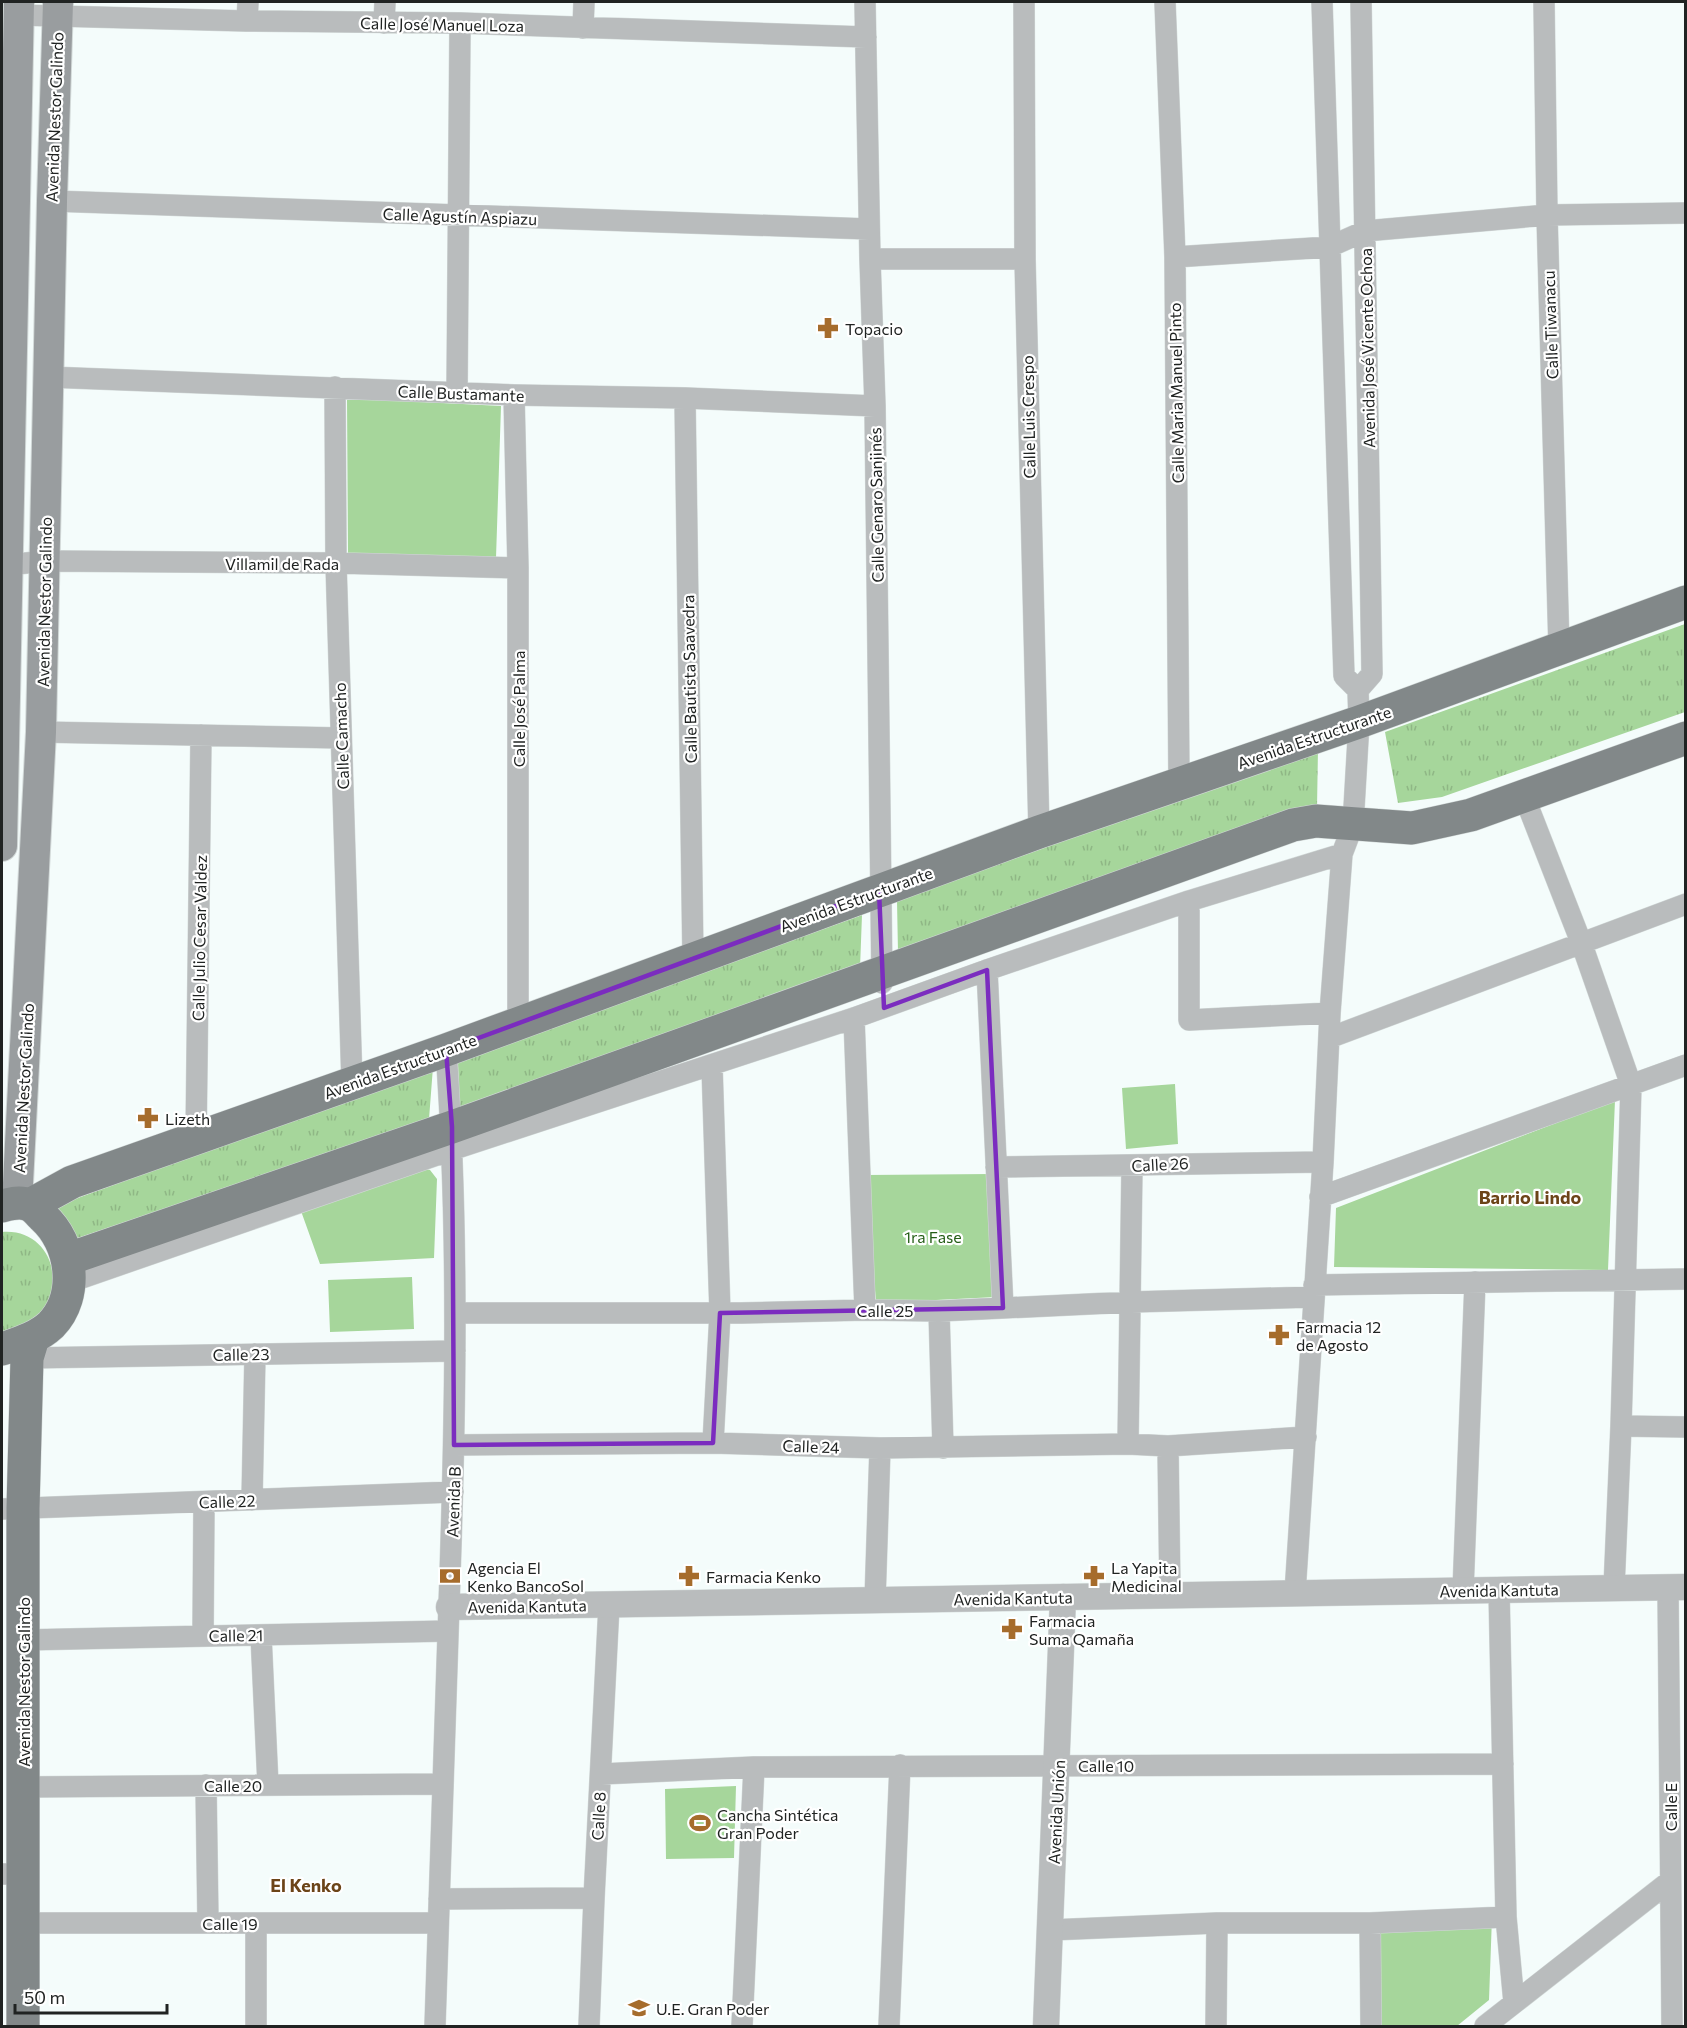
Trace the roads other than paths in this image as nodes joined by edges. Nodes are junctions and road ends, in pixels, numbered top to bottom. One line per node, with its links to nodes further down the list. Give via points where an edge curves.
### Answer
1 (584, 2): 13 (street)
2 (865, 2): 14 (street, Calle Genaro Sanjinés)
3 (1024, 2): 25 (street, Calle Luis Crespo)
4 (1165, 2): 23 (street, Calle Maria Manuel Pinto)
5 (1322, 2): 22 (street)
6 (1361, 2): 21 (street, Avenida José Vicente Ochoa)
7 (1544, 2): 18 (street, Calle Tiwanacu)
8 (18, 8): 9 (street, Calle José Manuel Loza); 15 (main road)
9 (58, 9): 10 (street, Calle José Manuel Loza); 16 (main road, Avenida Nestor Galindo)
10 (248, 11): 11 (street, Calle José Manuel Loza)
11 (385, 12): 12 (street, Calle José Manuel Loza)
12 (460, 23): 13 (street, Calle José Manuel Loza); 19 (street)
13 (583, 28): 14 (street, Calle José Manuel Loza)
14 (866, 37): 20 (street, Calle Genaro Sanjinés)
15 (9, 81): 26 (main road)
16 (52, 201): 19 (street, Calle Agustín Aspiazu); 27 (main road, Avenida Nestor Galindo)
17 (1686, 213): 18 (street)
18 (1547, 215): 21 (street); 38 (street, Calle Tiwanacu)
19 (458, 216): 20 (street, Calle Agustín Aspiazu); 29 (street)
20 (869, 229): 24 (street, Calle Genaro Sanjinés)
21 (1365, 231): 22 (street); 39 (street, Avenida José Vicente Ochoa, via 1372,674)
22 (1329, 247): 23 (street); 39 (street, via 1344,676)
23 (1174, 257): 44 (street, Calle Maria Manuel Pinto)
24 (870, 259): 25 (street); 32 (street, Calle Genaro Sanjinés)
25 (1025, 259): 46 (street, Calle Luis Crespo)
26 (6, 355): 35 (main road)
27 (48, 377): 28 (street, Calle Bustamante); 33 (main road, Avenida Nestor Galindo)
28 (335, 387): 29 (street, Calle Bustamante); 34 (street, Calle Camacho)
29 (457, 393): 30 (street, Calle Bustamante)
30 (514, 395): 31 (street, Calle Bustamante); 36 (street, Calle José Palma)
31 (685, 398): 32 (street, Calle Bustamante); 53 (street, Calle Bautista Saavedra)
32 (874, 406): 49 (street, Calle Genaro Sanjinés)
33 (45, 561): 34 (street, Villamil de Rada); 35 (street, Villamil de Rada); 40 (main road, Avenida Nestor Galindo)
34 (336, 563): 36 (street, Villamil de Rada); 42 (street, Calle Camacho)
35 (4, 565): 48 (main road)
36 (518, 568): 59 (street, Calle José Palma)
37 (1686, 602): 38 (main road, Avenida Estructurante)
38 (1559, 649): 39 (main road, Avenida Estructurante)
39 (1358, 706): 44 (main road, Avenida Estructurante); 47 (street)
40 (41, 732): 41 (street); 72 (main road, Avenida Nestor Galindo)
41 (201, 735): 42 (street); 67 (street, Calle Julio Cesar Valdez)
42 (341, 738): 64 (street, Calle Camacho)
43 (1686, 738): 45 (main road)
44 (1179, 785): 46 (main road, Avenida Estructurante)
45 (1524, 796): 47 (main road, via 1471,815); 52 (street)
46 (1039, 832): 49 (main road, Avenida Estructurante)
47 (1348, 839): 50 (street); 55 (main road, via 1316,821 1293,825); 57 (street)
48 (2, 846)
49 (879, 890): 53 (main road, Avenida Estructurante); 55 (street, Calle Genaro Sanjinés)
50 (1189, 901): 54 (street); 57 (street, via 1189,1020)
51 (1686, 904): 52 (street)
52 (1581, 942): 60 (street); 65 (street)
53 (693, 960): 59 (main road, Avenida Estructurante)
54 (987, 970): 56 (street); 70 (street)
55 (882, 974): 56 (street, Calle Genaro Sanjinés); 66 (main road)
56 (884, 1008): 58 (street)
57 (1330, 1013): 60 (street)
58 (854, 1018): 63 (street); 80 (street)
59 (518, 1023): 61 (main road, Avenida Estructurante)
60 (1329, 1038): 68 (street)
61 (446, 1050): 64 (main road, Avenida Estructurante); 66 (street, Avenida B)
62 (1686, 1065): 65 (street)
63 (712, 1066): 66 (street); 83 (street)
64 (352, 1084): 67 (main road, Avenida Estructurante)
65 (1631, 1085): 71 (street); 75 (street)
66 (452, 1139): 73 (main road); 82 (street, Avenida B)
67 (196, 1140): 72 (main road, Avenida Estructurante)
68 (1323, 1162): 69 (street, Calle 26); 71 (street)
69 (1132, 1166): 70 (street, Calle 26); 78 (street)
70 (996, 1167): 79 (street)
71 (1320, 1197): 77 (street)
72 (16, 1205): 73 (main road, via 50,1223)
73 (69, 1271): 84 (main road, via 64,1305 51,1324)
74 (1686, 1279): 75 (street, Calle 25)
75 (1625, 1281): 76 (street, Calle 25); 87 (street)
76 (1475, 1282): 77 (street, Calle 25); 103 (street)
77 (1314, 1291): 78 (street, Calle 25); 89 (street)
78 (1131, 1302): 79 (street, Calle 25); 91 (street)
79 (1002, 1308): 81 (street, Calle 25)
80 (865, 1310): 81 (street, Calle 25); 83 (street, Calle 25)
81 (939, 1311): 95 (street)
82 (455, 1313): 83 (street, Calle 25); 85 (street, Avenida B)
83 (720, 1313): 90 (street)
84 (20, 1349): 86 (street, Calle 23); 99 (main road, Avenida Nestor Galindo)
85 (455, 1351): 86 (street, Calle 23); 92 (street, Avenida B)
86 (255, 1354): 97 (street)
87 (1621, 1426): 88 (street); 101 (street)
88 (1686, 1427)
89 (1306, 1437): 93 (street, Calle 24); 104 (street)
90 (712, 1443): 92 (street, Calle 24); 94 (street, Calle 24)
91 (1128, 1444): 93 (street, Calle 24); 95 (street, Calle 24)
92 (454, 1445): 96 (street, Avenida B)
93 (1168, 1446): 105 (street)
94 (880, 1448): 95 (street, Calle 24); 107 (street)
95 (943, 1448)
96 (453, 1492): 97 (street, Calle 22); 109 (street, Avenida B)
97 (252, 1500): 98 (street, Calle 22)
98 (204, 1502): 99 (street, Calle 22); 111 (street)
99 (12, 1509): 112 (main road, Avenida Nestor Galindo)
100 (1677, 1587): 101 (street, Avenida Kantuta); 118 (street, Calle E)
101 (1614, 1588): 102 (street, Avenida Kantuta)
102 (1499, 1590): 103 (street, Avenida Kantuta); 113 (street)
103 (1463, 1591): 104 (street, Avenida Kantuta)
104 (1295, 1593): 105 (street, Avenida Kantuta)
105 (1170, 1595): 106 (street, Avenida Kantuta)
106 (1063, 1597): 107 (street, Avenida Kantuta); 115 (street, Avenida Unión)
107 (875, 1600): 108 (street, Avenida Kantuta)
108 (609, 1605): 109 (street, Avenida Kantuta); 117 (street, Calle 8)
109 (449, 1619): 110 (street, Calle 21); 119 (street, Avenida B)
110 (261, 1635): 111 (street, Calle 21); 121 (street)
111 (203, 1636): 112 (street, Calle 21)
112 (23, 1640): 122 (main road, Avenida Nestor Galindo)
113 (1503, 1764): 115 (street, Calle 10); 129 (street)
114 (900, 1765): 115 (street, Calle 10); 116 (street, Calle 10); 143 (street)
115 (1058, 1765): 136 (street, Avenida Unión)
116 (754, 1767): 117 (street, Calle 10); 142 (street)
117 (601, 1774): 127 (street, Calle 8)
118 (1678, 1774): 123 (street, Calle E)
119 (443, 1784): 121 (street, Calle 20); 128 (street, Avenida B)
120 (206, 1785): 121 (street, Calle 20); 122 (street, Calle 20); 131 (street)
121 (268, 1785)
122 (23, 1787): 125 (main road, Avenida Nestor Galindo)
123 (1671, 1832): 124 (street); 126 (street, Calle E)
124 (1686, 1848)
125 (12, 1874): 130 (main road, Avenida Nestor Galindo)
126 (1670, 1881): 137 (street); 148 (street, Calle E)
127 (594, 1898): 128 (street); 141 (street, Calle 8)
128 (439, 1899): 133 (street, Avenida B)
129 (1506, 1917): 135 (street); 137 (street)
130 (23, 1923): 131 (street, Calle 19); 138 (main road, Avenida Nestor Galindo)
131 (208, 1923): 132 (street, Calle 19)
132 (256, 1923): 133 (street, Calle 19); 139 (street)
133 (438, 1923): 140 (street, Avenida B)
134 (1217, 1923): 135 (street); 136 (street); 145 (street)
135 (1370, 1923): 146 (street)
136 (1050, 1930): 144 (street, Avenida Unión)
137 (1514, 2003): 147 (street)
138 (23, 2026)
139 (256, 2026)
140 (435, 2026)
141 (589, 2026)
142 (742, 2026)
143 (889, 2026)
144 (1046, 2026)
145 (1216, 2026)
146 (1371, 2026)
147 (1485, 2026)
148 (1672, 2026)

